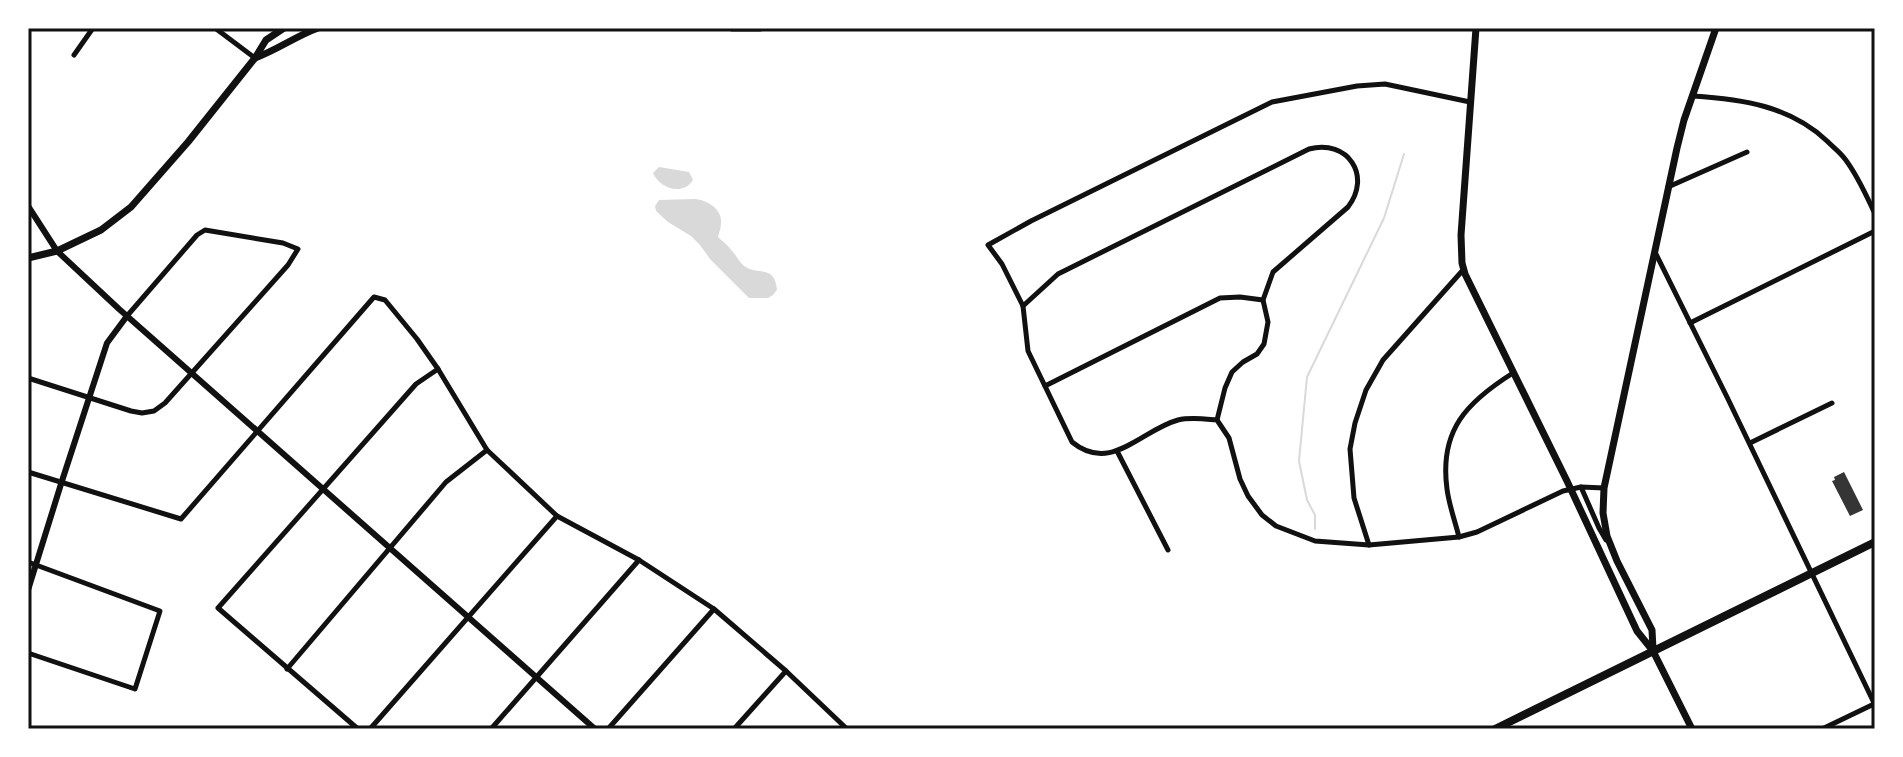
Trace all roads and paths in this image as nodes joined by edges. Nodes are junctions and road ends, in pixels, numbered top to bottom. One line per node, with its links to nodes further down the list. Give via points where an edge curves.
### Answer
1 (93, 28): 9 (street)
2 (215, 28): 10 (street)
3 (284, 28): 10 (main road, via 266,40)
4 (318, 28): 10 (main road)
5 (732, 28): 6 (main road)
6 (760, 28)
7 (1476, 28): 12 (main road)
8 (1716, 28): 11 (main road)
9 (74, 55)
10 (255, 58): 18 (main road, via 131,207 105,228)
11 (1693, 96): 14 (main road); 16 (street, via 1751,102 1801,120 1843,155)
12 (1471, 102): 21 (main road); 23 (street, via 1385,84 1272,102 988,245)
13 (1747, 152): 14 (street)
14 (1668, 187): 19 (main road)
15 (28, 206): 18 (street)
16 (1875, 214)
17 (1875, 231): 25 (street)
18 (57, 251): 20 (main road); 24 (street)
19 (1655, 251): 25 (street); 41 (main road)
20 (28, 258)
21 (1464, 269): 28 (main road); 47 (street, via 1383,360 1366,390 1350,449 1354,498)
22 (1263, 300): 23 (street, via 1273,272 1355,198 1354,166 1338,149 1320,146 1295,156 1058,274); 30 (street, via 1220,298); 33 (street, via 1268,322 1264,344 1232,372)
23 (1023, 306): 30 (street, via 1028,351)
24 (127, 316): 27 (street); 27 (street, via 205,230 298,249); 31 (street, via 107,343)
25 (1690, 323): 35 (street)
26 (438, 369): 34 (street, via 385,300 374,297); 36 (street); 43 (street, via 416,384)
27 (191, 373): 31 (street, via 154,411 131,411); 34 (street)
28 (1513, 373): 42 (main road); 45 (street, via 1473,401 1449,441 1447,490)
29 (28, 378): 31 (street)
30 (1045, 386): 37 (street, via 1072,442 1092,453)
31 (89, 397): 39 (street)
32 (1832, 403): 35 (street)
33 (1217, 420): 37 (street, via 1177,420); 47 (street, via 1229,438 1248,496 1262,515 1315,541)
34 (258, 431): 39 (street, via 181,519); 43 (street)
35 (1750, 443): 54 (street)
36 (487, 450): 44 (street); 48 (street, via 446,482)
37 (1117, 451): 50 (street)
38 (28, 472): 39 (street)
39 (61, 484): 53 (street)
40 (1581, 487): 41 (street); 42 (street); 49 (street)
41 (1604, 488): 49 (main road, via 1604,521)
42 (1571, 489): 45 (street); 58 (main road, via 1637,631)
43 (324, 490): 48 (street); 60 (street, via 218,608)
44 (557, 516): 51 (street); 57 (street)
45 (1459, 537): 47 (street)
46 (1875, 542): 54 (main road)
47 (1369, 545)
48 (390, 548): 57 (street); 60 (street)
49 (1612, 549): 58 (main road, via 1652,630)
50 (1168, 550)
51 (639, 560): 56 (street); 62 (street)
52 (28, 562): 53 (street)
53 (37, 565): 55 (street); 59 (street, via 160,611 135,689)
54 (1813, 573): 58 (main road); 63 (street)
55 (28, 590)
56 (714, 609): 61 (street); 68 (street)
57 (468, 617): 62 (street); 65 (street)
58 (1653, 651): 71 (main road); 72 (main road)
59 (28, 653)
60 (287, 669): 64 (street)
61 (786, 671): 69 (street); 70 (street)
62 (536, 677): 66 (street); 67 (street)
63 (1875, 704): 73 (street)
64 (358, 729)
65 (370, 729)
66 (491, 729)
67 (595, 729)
68 (608, 729)
69 (734, 729)
70 (847, 729)
71 (1495, 729)
72 (1692, 729)
73 (1822, 729)

